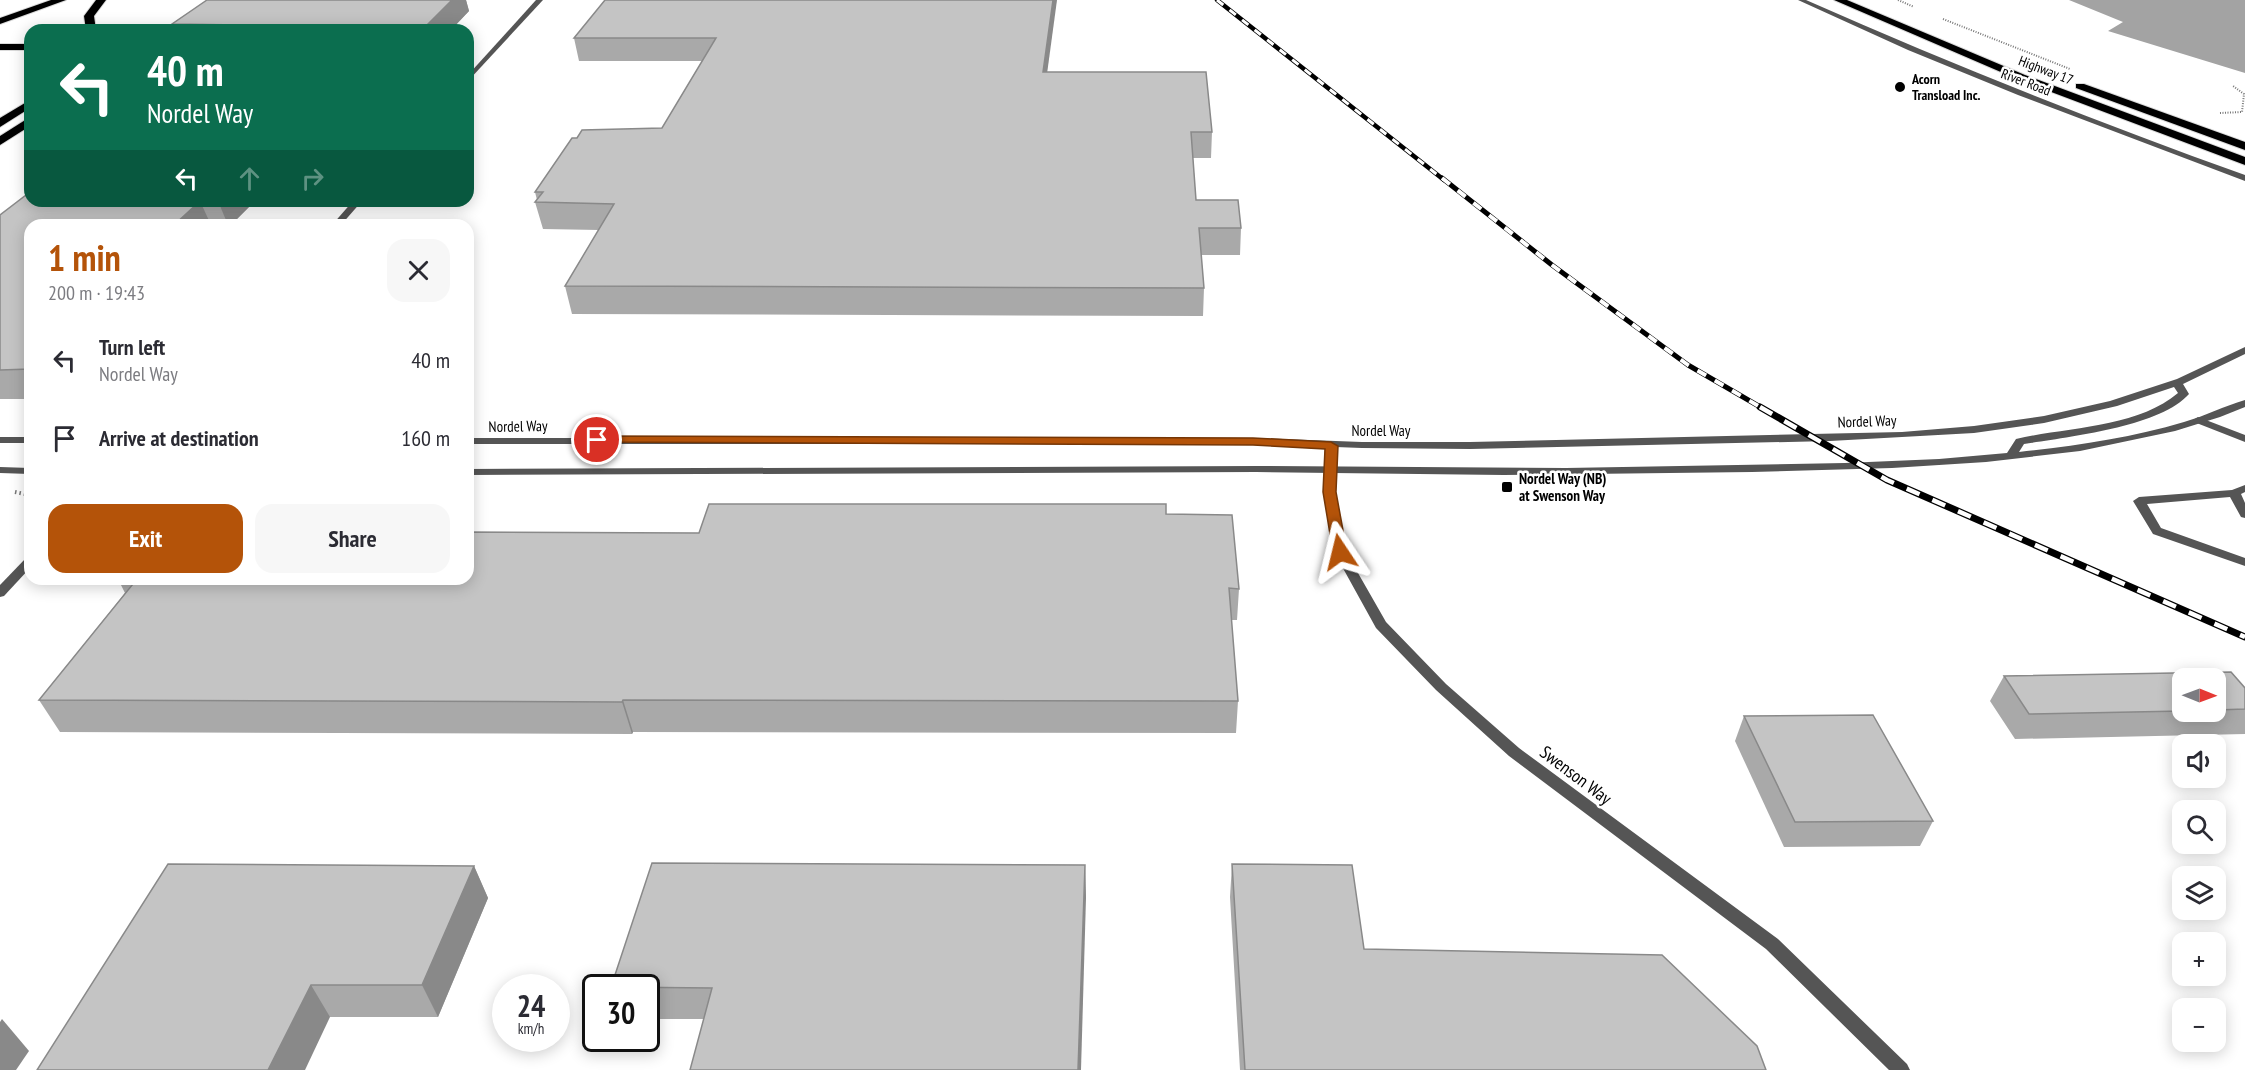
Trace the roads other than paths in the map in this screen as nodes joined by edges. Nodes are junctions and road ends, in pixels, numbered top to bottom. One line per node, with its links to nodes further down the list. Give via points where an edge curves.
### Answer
1 (60, 0): 7 (highway)
2 (101, 0): 8 (highway, via 89,16)
3 (540, 0): 11 (street)
4 (1801, 0): 18 (street, River Road, via 1975,76)
5 (1839, 0): 17 (highway, Highway 17, via 2021,77)
6 (1868, 0): 16 (highway, Highway 17, via 2038,70)
7 (0, 21)
8 (90, 24)
9 (0, 46): 10 (highway)
10 (24, 47)
11 (474, 72)
12 (24, 107): 13 (highway)
13 (0, 123)
14 (24, 125): 15 (highway)
15 (0, 141)
16 (2245, 146)
17 (2245, 161)
18 (2245, 178)
19 (352, 207): 20 (street)
20 (342, 219)
21 (2245, 350): 22 (street, Nordel Way)
22 (2177, 383): 29 (street, Nordel Way, via 2120,404 1968,431 1621,443); 30 (street, via 2184,394 2177,403 2142,416 2020,441)
23 (2245, 403): 24 (street)
24 (2198, 420): 25 (street); 30 (street, via 2171,430 2084,448)
25 (2245, 439)
26 (0, 440): 27 (street)
27 (24, 440)
28 (474, 441): 29 (street, Nordel Way, via 1253,441)
29 (1331, 446): 33 (street, Swenson Way)
30 (2011, 456): 33 (street, via 1812,468)
31 (0, 470): 32 (street)
32 (24, 471)
33 (1330, 471): 34 (street); 40 (street, Swenson Way, via 1329,492 1340,552 1381,625 1441,687 1514,752 1772,944)
34 (474, 472)
35 (2239, 491): 36 (street); 37 (street, via 2139,501 2157,531)
36 (2245, 514)
37 (2245, 562)
38 (24, 567): 39 (street)
39 (0, 593)
40 (1901, 1070)

